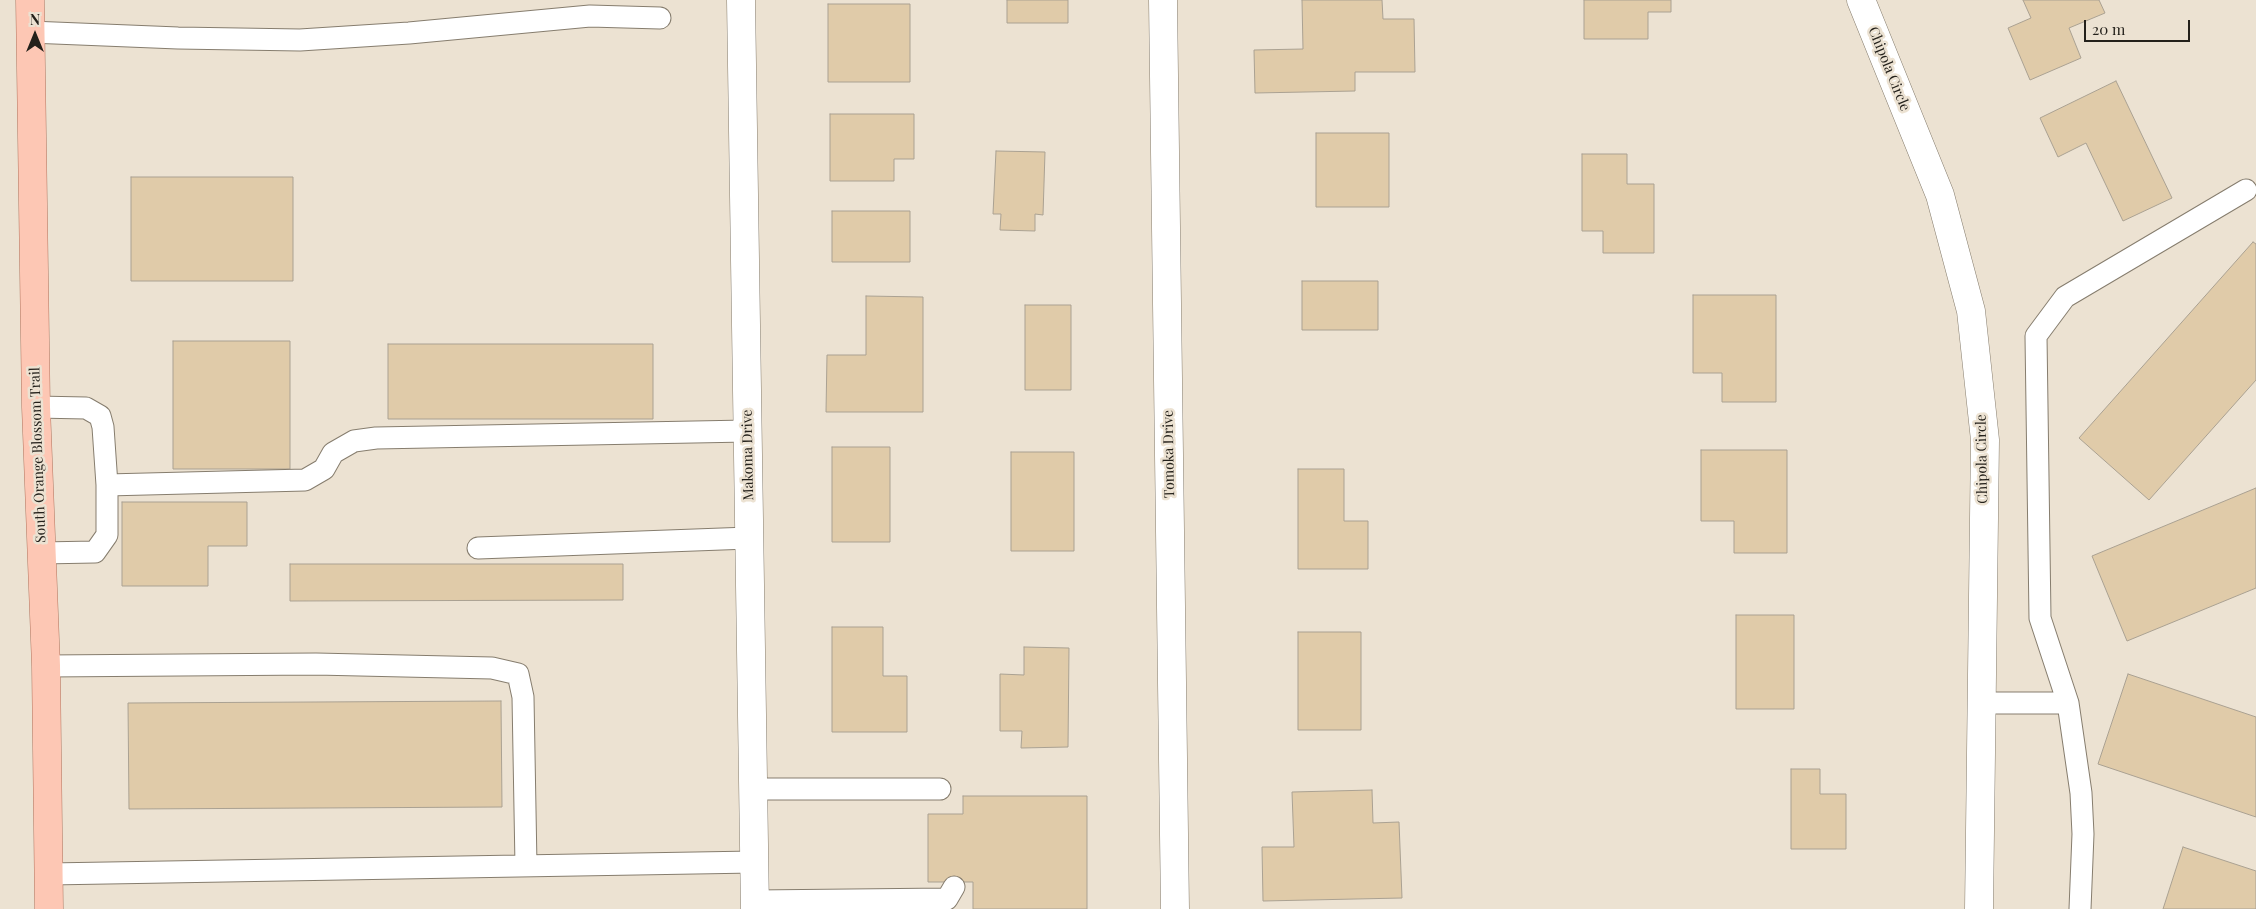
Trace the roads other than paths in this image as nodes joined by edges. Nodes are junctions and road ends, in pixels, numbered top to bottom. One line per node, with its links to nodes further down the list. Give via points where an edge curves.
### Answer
1 (30, 0): 7 (main road, South Orange Blossom Trail)
2 (741, 0): 10 (street, Makoma Drive)
3 (1163, 0): 27 (street, Tomoka Drive)
4 (1861, 0): 16 (street, Chipola Circle, via 1940,196 1971,311 1985,440)
5 (590, 8): 6 (lane); 7 (lane, via 409,34 300,40)
6 (660, 18)
7 (30, 32): 9 (main road, South Orange Blossom Trail)
8 (2246, 190): 17 (lane, via 2065,297 2036,336 2040,618)
9 (36, 407): 11 (lane, via 86,408 100,416); 14 (main road, South Orange Blossom Trail)
10 (747, 431): 11 (lane, via 376,438 354,441 333,453 324,469 305,480); 12 (street, Makoma Drive)
11 (107, 485): 14 (lane, via 107,535 95,552)
12 (749, 538): 13 (lane); 19 (street, Makoma Drive)
13 (478, 548)
14 (41, 553): 15 (main road, South Orange Blossom Trail)
15 (46, 666): 21 (lane, via 316,664 492,668 518,674 523,697); 22 (main road, South Orange Blossom Trail)
16 (1982, 703): 17 (lane); 28 (street, Chipola Circle)
17 (2068, 703): 29 (lane, via 2081,793)
18 (940, 788): 19 (lane)
19 (753, 789): 20 (street, Makoma Drive)
20 (754, 862): 21 (lane); 25 (street, Makoma Drive)
21 (526, 866): 22 (lane)
22 (49, 874): 26 (main road, South Orange Blossom Trail)
23 (954, 887): 24 (lane, via 947,899)
24 (870, 904): 25 (lane)
25 (755, 905)
26 (49, 909)
27 (1175, 909)
28 (1980, 909)
29 (2080, 909)

